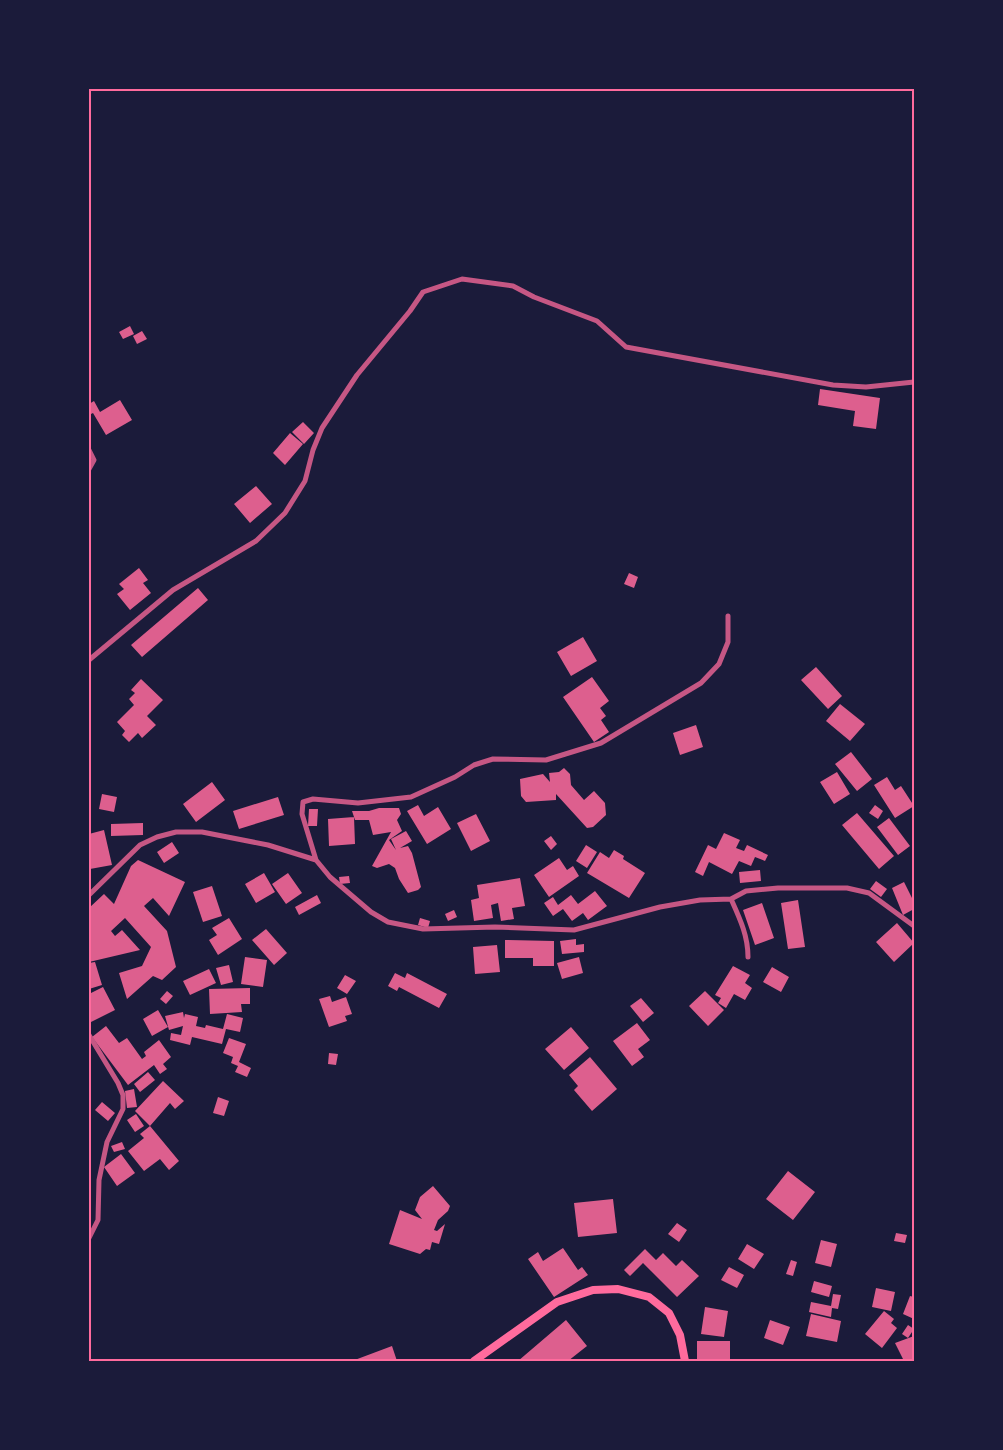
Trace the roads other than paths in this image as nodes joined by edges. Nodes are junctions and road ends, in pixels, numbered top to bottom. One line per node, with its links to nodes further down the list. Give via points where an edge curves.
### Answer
1 (914, 382): 5 (street, via 866,387 833,385 657,354 626,347 597,321 513,286 462,279 431,289 423,292 357,375 322,428 305,481 285,513 256,540 173,590)
2 (89, 450): 3 (street, via 94,460)
3 (89, 469)
4 (728, 616): 6 (street, via 728,642 719,664 702,683 601,743 546,760 493,759 474,765 411,797 358,803 313,799 303,802 302,814)
5 (89, 660)
6 (316, 860): 7 (street, via 268,844 202,832 176,832 140,845); 8 (street, via 330,877 371,912 388,922 424,929 574,930 660,907 700,900)
7 (89, 895)
8 (732, 900): 9 (street, via 746,891 847,888 869,893); 10 (street, via 748,944)
9 (914, 926)
10 (748, 957)
11 (89, 1036): 12 (street, via 118,1083 124,1109 108,1142 99,1180 98,1220)
12 (89, 1238)
13 (474, 1361): 14 (main road, via 557,1302 593,1290 618,1289 649,1297 669,1313 680,1335)
14 (685, 1361)

